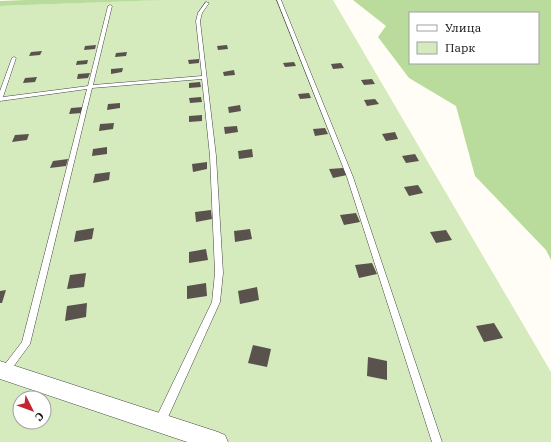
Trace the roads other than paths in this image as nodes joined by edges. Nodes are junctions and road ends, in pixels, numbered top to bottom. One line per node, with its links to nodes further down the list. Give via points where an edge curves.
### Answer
1 (279, 0): 11 (lane, via 350,177)
2 (207, 3): 5 (lane, via 198,21)
3 (110, 6): 6 (lane)
4 (14, 58): 7 (lane)
5 (205, 77): 6 (lane); 9 (lane, via 213,156 219,273 216,302)
6 (90, 87): 7 (lane); 8 (lane, via 26,344)
7 (0, 99)
8 (2, 370): 9 (street)
9 (160, 422): 10 (street)
10 (218, 442)
11 (437, 442)

